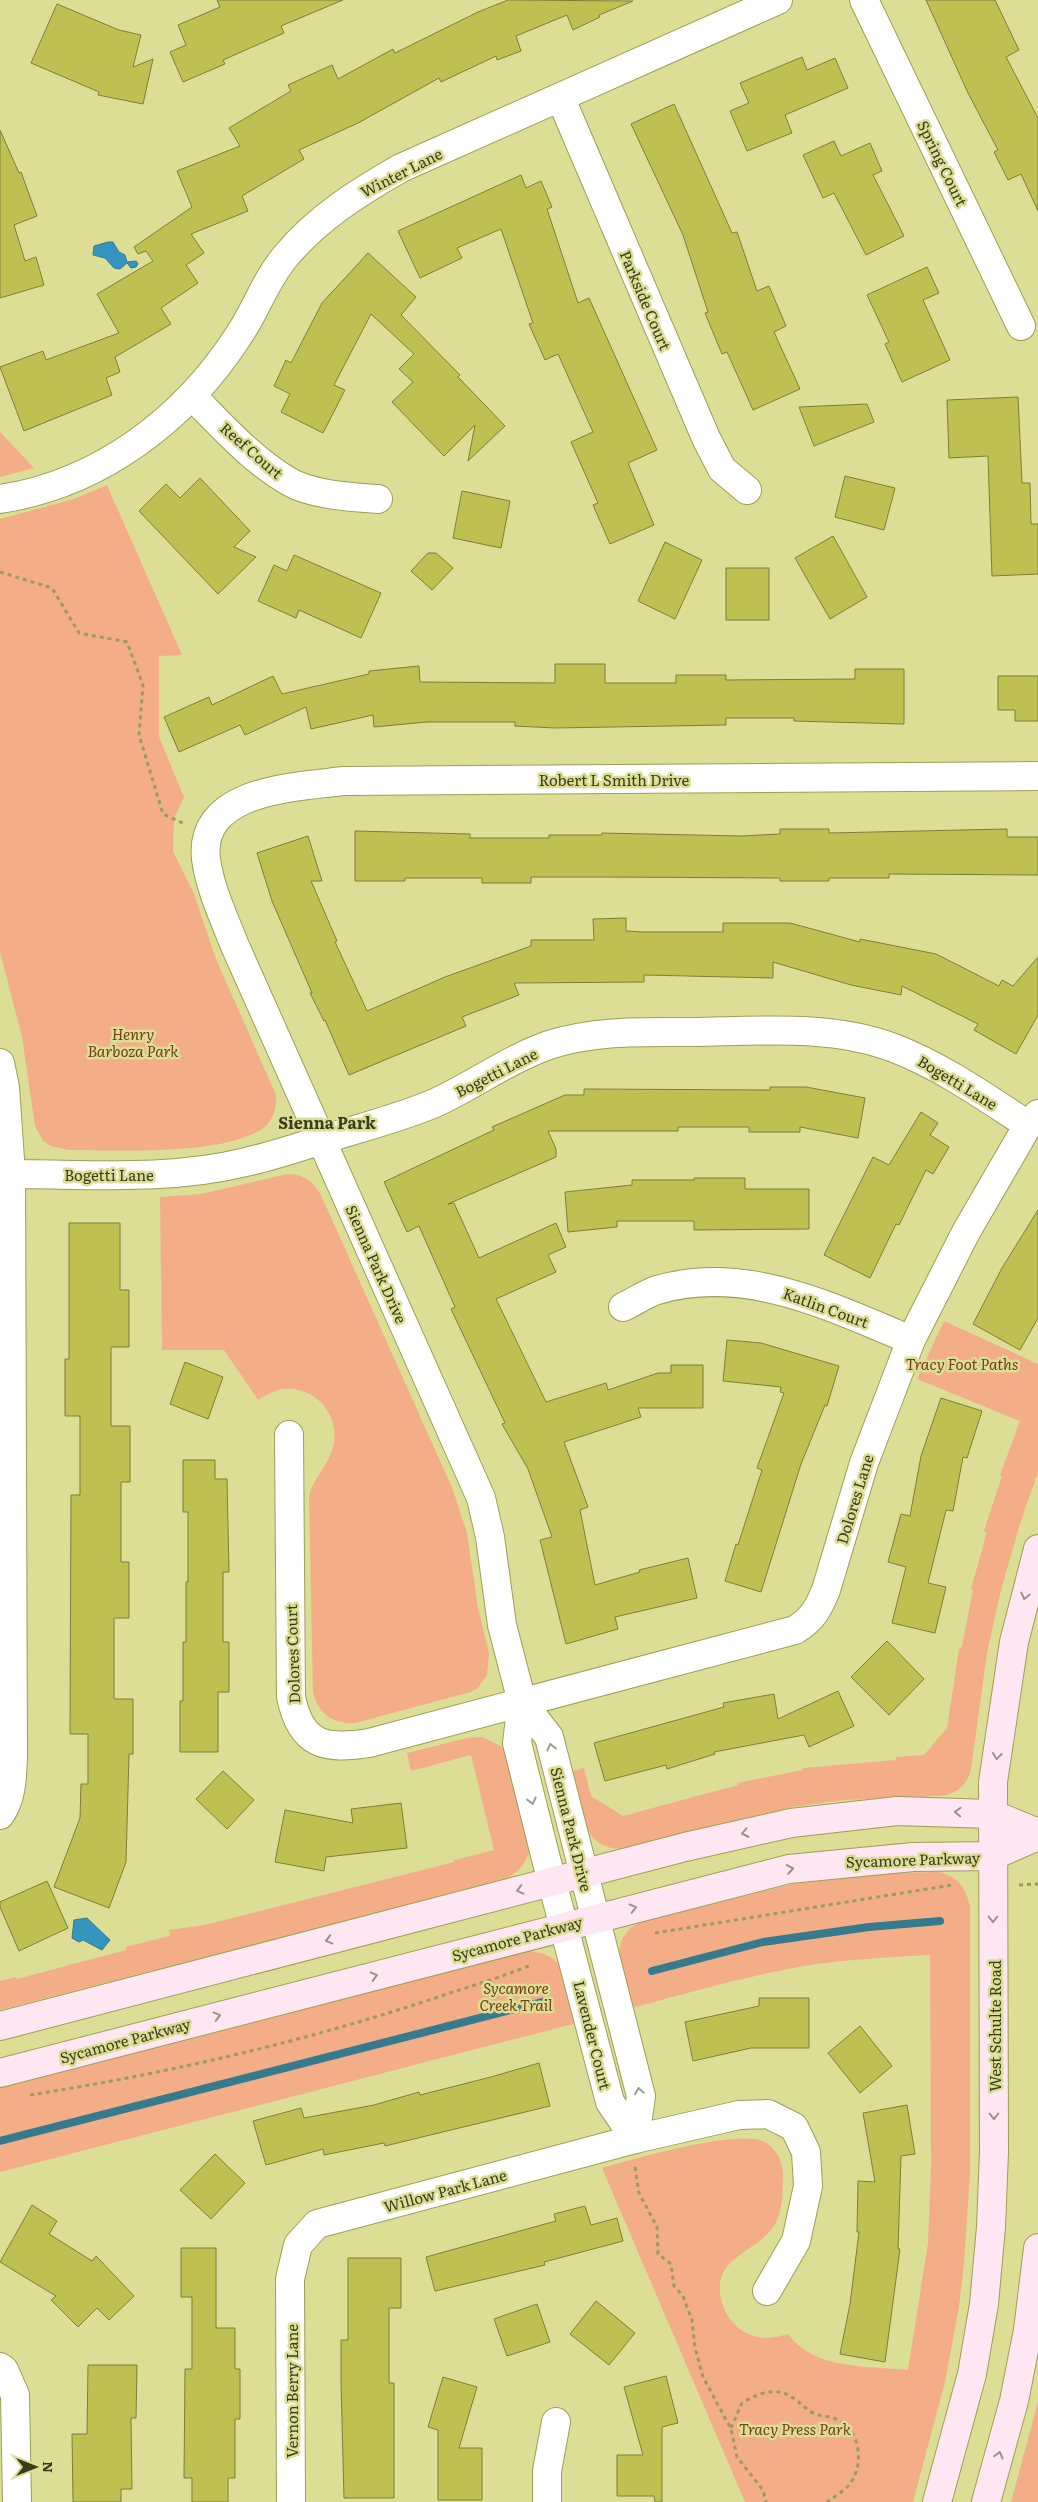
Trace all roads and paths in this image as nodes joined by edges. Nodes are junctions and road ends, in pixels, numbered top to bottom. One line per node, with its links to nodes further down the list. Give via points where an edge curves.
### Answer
1 (778, 0): 3 (street, Winter Lane)
2 (864, 0): 4 (street, Spring Court)
3 (561, 99): 5 (street, Winter Lane, via 402,168 353,196 320,222 285,257 267,282 241,333); 6 (street, Parkside Court, via 706,438 722,469)
4 (1021, 326)
5 (193, 397): 7 (street, Winter Lane, via 163,424 98,467 53,486); 8 (street, Reef Court, via 251,453 289,482 336,496)
6 (747, 490)
7 (0, 499)
8 (378, 499)
9 (0, 572): 11 (path, via 52,588 79,634 127,642 143,685 139,735 163,814)
10 (1038, 776): 11 (street, Robert L Smith Drive, via 344,781 289,788 233,804 218,816)
11 (209, 835): 14 (street, Sienna Park Drive, via 206,857 210,880 234,946)
12 (0, 1063): 15 (street, via 5,1087)
13 (1033, 1120): 14 (street, Bogetti Lane, via 935,1065 891,1047 855,1038 804,1032 624,1033 587,1036 550,1045 509,1062 435,1102 401,1116); 18 (street, Dolores Lane, via 966,1232)
14 (321, 1140): 15 (street, Bogetti Lane, via 207,1170 158,1175); 21 (street, Sienna Park Drive, via 481,1498 490,1537 502,1625)
15 (11, 1174): 17 (street)
16 (622, 1307): 18 (street, Katlin Court, via 656,1290 697,1283 743,1283 792,1292)
17 (6, 1332): 23 (street, via 13,1758 7,1805)
18 (911, 1340): 21 (street, Dolores Lane, via 864,1463 826,1590 809,1622 774,1637)
19 (289, 1435): 21 (street, Dolores Court, via 291,1697 296,1718 307,1734 324,1745 345,1747)
20 (1038, 1550): 22 (main road, West Schulte Road, one-way to 22, via 1014,1642)
21 (522, 1702): 26 (street, Sienna Park Drive, one-way to 21, via 549,1736); 27 (street, Sienna Park Drive, one-way to 27, via 517,1743)
22 (992, 1814): 24 (main road, Sycamore Parkway); 25 (main road, West Schulte Road); 26 (main road, Sycamore Parkway, one-way to 26, via 897,1811 791,1823)
23 (0, 1815)
24 (1038, 1835): 25 (main road, Sycamore Parkway)
25 (992, 1856): 30 (main road, West Schulte Road); 31 (main road, Sycamore Parkway, one-way to 25, via 789,1869 905,1857)
26 (583, 1874): 27 (main road, Sycamore Parkway); 31 (street, Sienna Park Drive)
27 (553, 1882): 32 (street, Sienna Park Drive); 35 (main road, Sycamore Parkway, one-way to 35)
28 (1038, 1884): 30 (path)
29 (954, 1885): 33 (path)
30 (993, 1885): 50 (main road, West Schulte Road, one-way to 50, via 994,2152 991,2227 984,2304 972,2374)
31 (595, 1918): 32 (main road, Sycamore Parkway); 38 (street, Sienna Park Drive, one-way to 31, via 641,2096)
32 (565, 1926): 36 (main road, Sycamore Parkway, one-way to 32); 38 (street, Lavender Court, via 610,2102)
33 (646, 1934)
34 (533, 1964): 37 (path, via 342,2028 208,2063)
35 (0, 2026)
36 (0, 2073)
37 (28, 2095)
38 (635, 2139): 40 (street, Willow Park Lane, via 317,2224 298,2245); 41 (street, Willow Park Lane, via 739,2115 768,2114 794,2127 806,2152 808,2186 796,2241); 44 (path, via 639,2193 657,2227 658,2254 671,2264 674,2286 683,2296 692,2320 703,2376)
39 (1038, 2248): 51 (main road, one-way to 39, via 1014,2401 1028,2330)
40 (290, 2279): 46 (street, Vernon Berry Lane)
41 (767, 2291)
42 (2, 2369): 45 (street, via 15,2395)
43 (556, 2422): 47 (street, via 547,2471)
44 (731, 2429): 48 (path, via 737,2457 763,2490); 49 (path, via 742,2403 767,2391 779,2391 795,2398 816,2414 839,2420 850,2428 859,2458 856,2472 849,2485)
45 (17, 2502)
46 (291, 2502)
47 (547, 2502)
48 (766, 2502)
49 (827, 2502)
50 (937, 2502)
51 (986, 2502)

